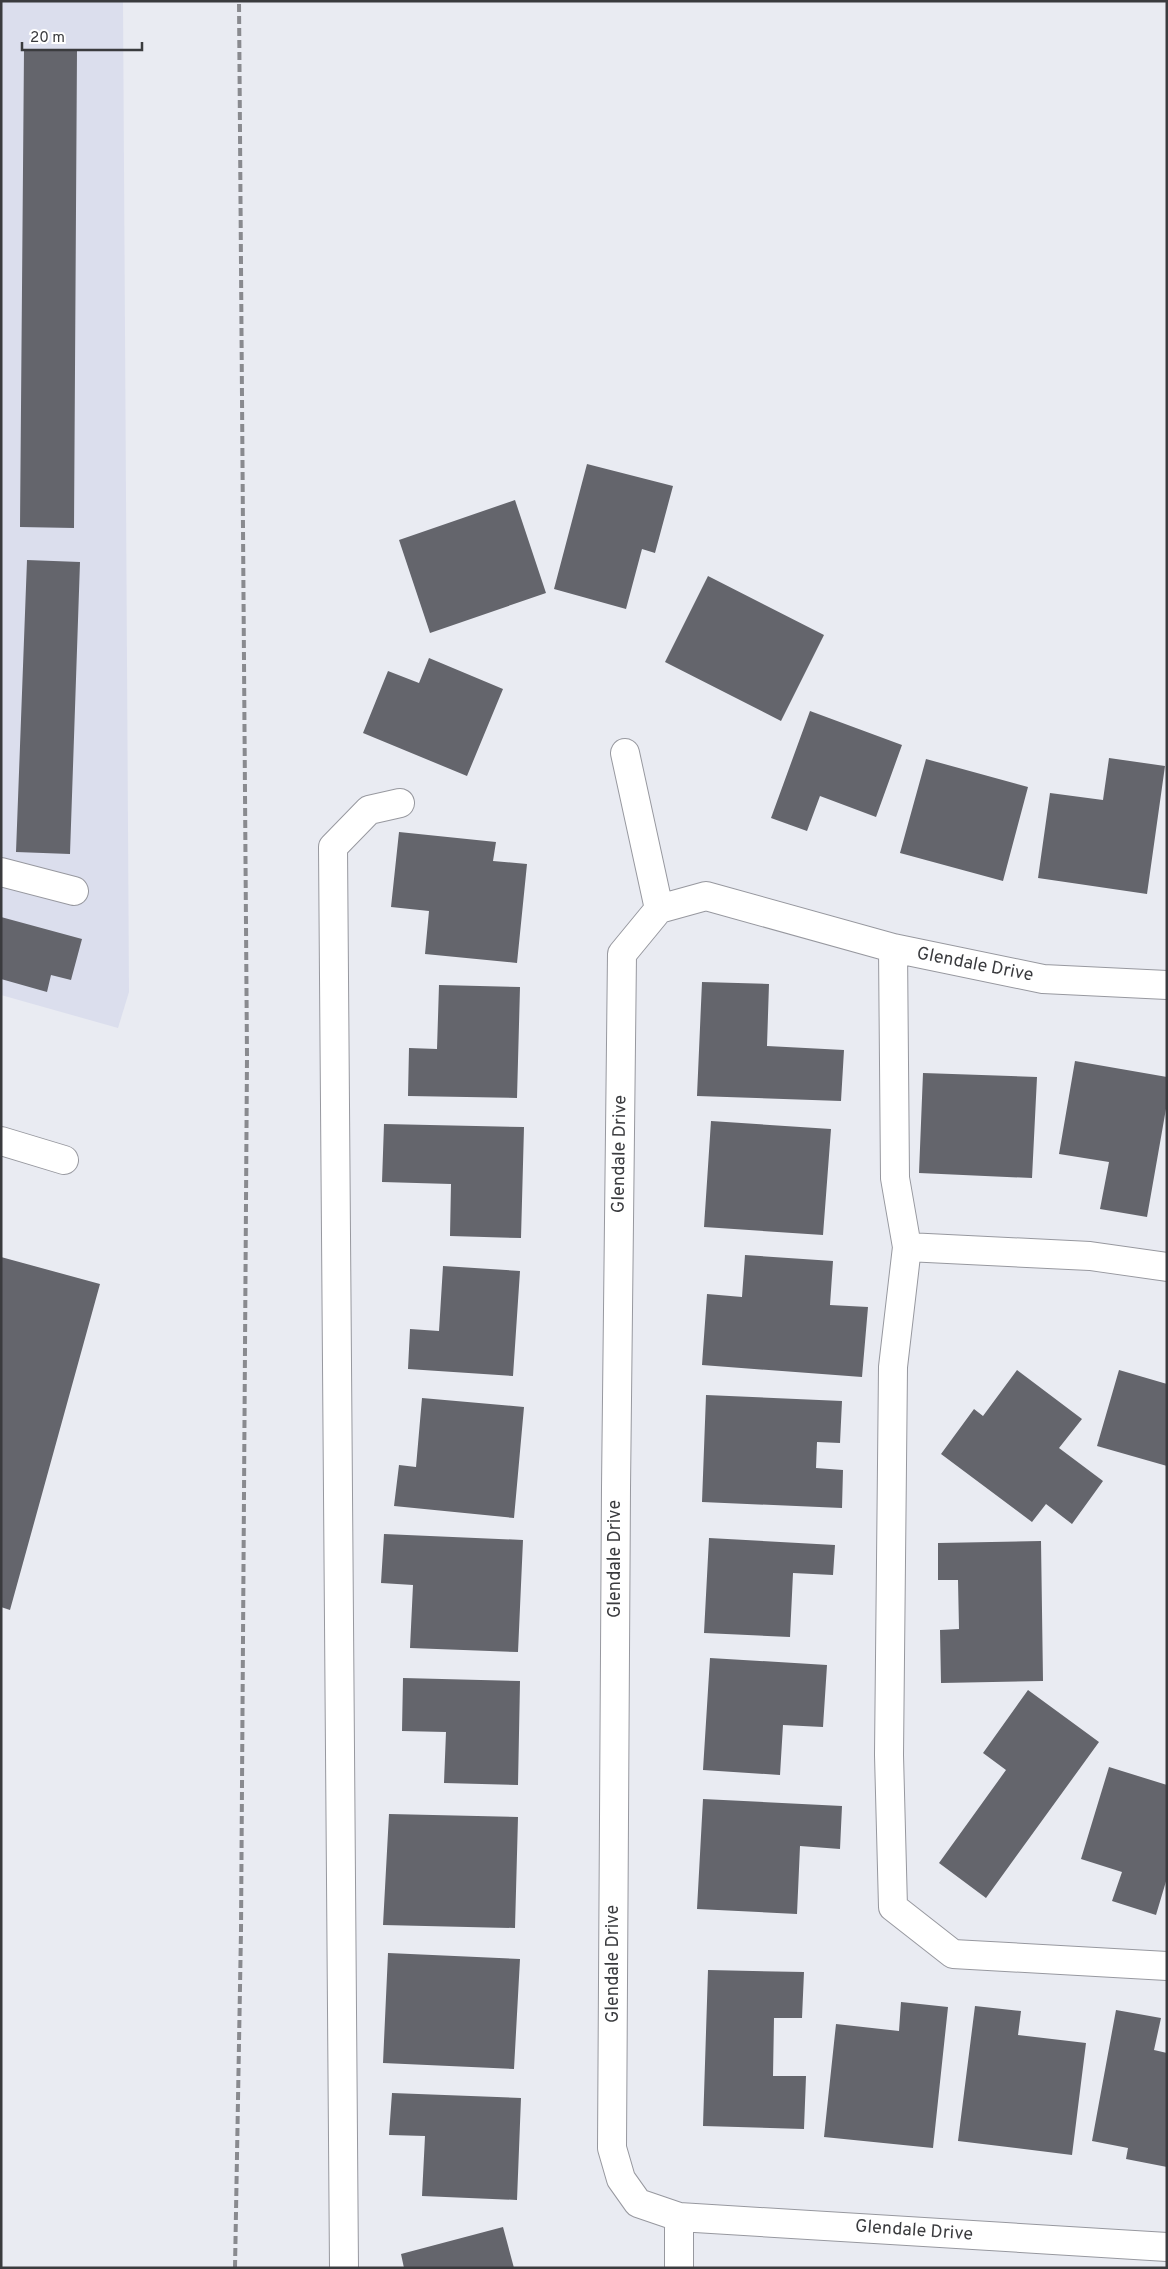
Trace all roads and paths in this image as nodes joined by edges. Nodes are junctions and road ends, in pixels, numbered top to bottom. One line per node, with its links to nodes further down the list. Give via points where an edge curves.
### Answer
1 (625, 753): 5 (street)
2 (400, 803): 15 (street, via 369,810 333,847)
3 (1, 872): 4 (street)
4 (74, 892)
5 (659, 909): 6 (street, Glendale Drive, via 706,896); 13 (street, Glendale Drive, via 622,954 612,2148 621,2179 638,2203)
6 (893, 948): 7 (street, Glendale Drive, via 1042,978); 10 (street, via 895,1178)
7 (1167, 985)
8 (1, 1141): 9 (street)
9 (64, 1160)
10 (907, 1247): 11 (street, via 1090,1256); 12 (street, via 893,1367 889,1755 892,1907 953,1954)
11 (1167, 1267)
12 (1167, 1966)
13 (679, 2217): 14 (street, Glendale Drive); 16 (street)
14 (1167, 2247)
15 (344, 2268)
16 (678, 2268)

